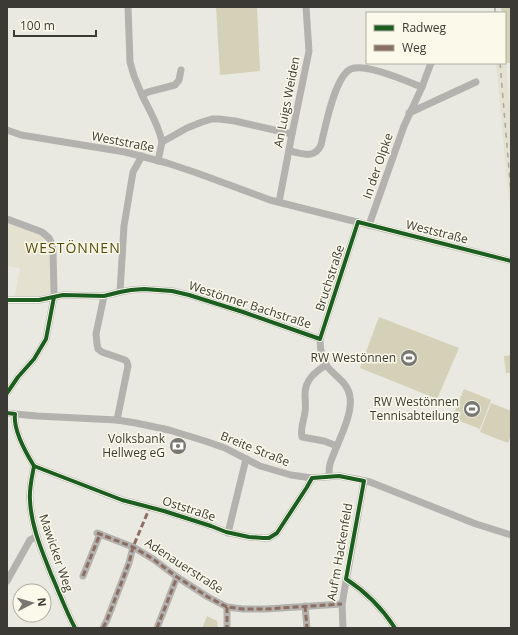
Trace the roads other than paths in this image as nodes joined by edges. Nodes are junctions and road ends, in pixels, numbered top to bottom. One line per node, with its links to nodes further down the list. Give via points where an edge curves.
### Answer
1 (128, 7): 7 (street, via 130,62)
2 (306, 7): 10 (street, An Luigs Weiden, via 309,51)
3 (431, 64): 6 (street, In der Olpke)
4 (181, 70): 7 (street, via 175,85)
5 (476, 82): 8 (street)
6 (422, 87): 8 (street, In der Olpke); 12 (street, via 370,69 351,69 342,77 337,88 319,149 308,155)
7 (142, 95): 11 (street, via 158,126)
8 (409, 113): 18 (street, In der Olpke)
9 (7, 130): 13 (street, Weststraße, via 21,135)
10 (292, 134): 11 (street, via 235,121 212,119); 12 (street, An Luigs Weiden)
11 (162, 142): 14 (street)
12 (289, 151): 15 (street, An Luigs Weiden)
13 (142, 156): 14 (street, Weststraße); 20 (street, via 133,172 124,226)
14 (158, 160): 15 (street, Weststraße)
15 (279, 202): 17 (street, Weststraße)
16 (7, 219): 21 (street, via 42,232 49,238 53,250)
17 (358, 222): 18 (street, Weststraße); 24 (street, Bruchstraße)
18 (369, 225): 19 (street, Weststraße)
19 (511, 261)
20 (120, 292): 22 (street, Westönner Bachstraße); 24 (street, Westönner Bachstraße, via 144,289 172,291)
21 (54, 295): 22 (street, Westönner Bachstraße); 23 (street, Westönner Bachstraße, via 39,300); 26 (street, via 46,340)
22 (104, 296): 29 (street, via 96,344 102,352 125,360 128,366)
23 (7, 300)
24 (320, 339): 25 (street, Bruchstraße)
25 (326, 365): 30 (street, Bruchstraße, via 344,383 350,396 350,409); 30 (street, via 306,384 306,411 301,433 302,437)
26 (7, 393)
27 (7, 413): 28 (street, Breite Straße)
28 (15, 414): 29 (street, Breite Straße); 32 (street, via 17,432)
29 (116, 420): 31 (street, Breite Straße, via 169,430 225,448)
30 (337, 446): 33 (street, Bruchstraße, via 329,466)
31 (246, 459): 34 (street, Breite Straße, via 281,473); 36 (street, Oststraße)
32 (34, 466): 36 (street, Oststraße, via 122,500 164,510); 38 (street, Mawicker Weg, via 30,500)
33 (329, 476): 34 (street, Breite Straße); 35 (street, Breite Straße)
34 (312, 478): 36 (street, Oststraße, via 273,536 263,538)
35 (364, 481): 37 (street, Breite Straße); 42 (street, Auf'm Hackenfeld)
36 (228, 533)
37 (511, 535)
38 (37, 536): 43 (street, via 30,540); 47 (street, Mawicker Weg)
39 (133, 547): 40 (street, Adenauerstraße, via 98,533); 41 (street, Adenauerstraße); 48 (street)
40 (83, 576)
41 (177, 576): 46 (street, Adenauerstraße); 49 (street)
42 (346, 579): 44 (street, Auf'm Hackenfeld); 53 (street, via 372,599)
43 (7, 581)
44 (342, 604): 45 (street, Adenauerstraße); 52 (street, Auf'm Hackenfeld)
45 (305, 606): 46 (street, Adenauerstraße, via 266,609); 51 (street)
46 (227, 607): 50 (street)
47 (75, 628)
48 (103, 628)
49 (157, 628)
50 (227, 628)
51 (307, 628)
52 (343, 628)
53 (395, 628)

